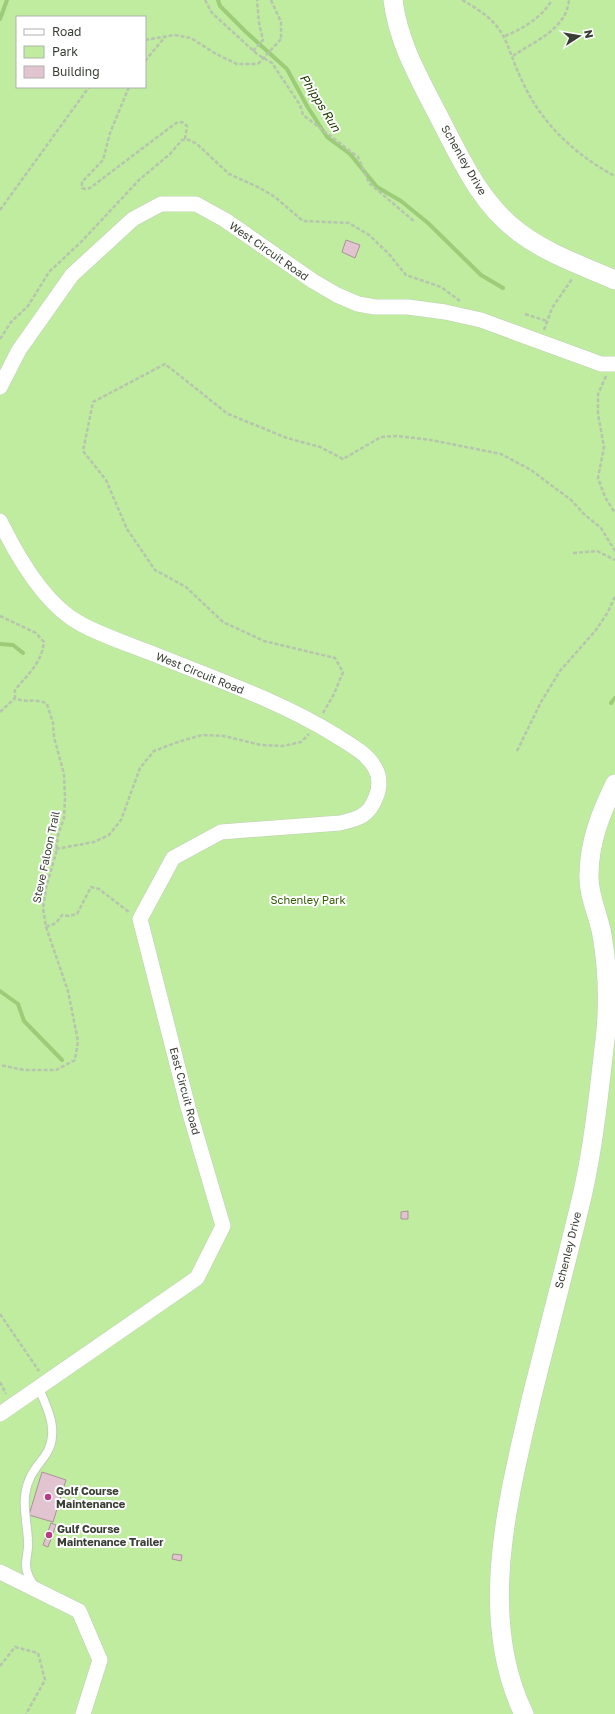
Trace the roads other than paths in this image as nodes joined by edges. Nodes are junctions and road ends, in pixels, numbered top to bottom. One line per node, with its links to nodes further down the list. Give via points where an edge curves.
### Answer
1 (393, 0): 2 (street, Schenley Drive, via 399,30 407,52 476,185 501,216 520,233 538,245)
2 (615, 280)
3 (614, 364): 4 (street, West Circuit Road, via 601,364 480,320 408,307 375,308 358,304 313,281 225,220 196,204 161,204 133,219 72,275 19,350)
4 (0, 387)
5 (0, 521): 7 (street, West Circuit Road, via 10,543 53,603 80,624 238,688 317,724 365,756 375,768 379,781 377,796 370,811 356,819 340,823 221,832 173,858)
6 (615, 784): 13 (street, Schenley Drive, via 602,810 592,842 588,878 602,933 608,997 606,1036 596,1111 583,1189 516,1466 498,1575 499,1621 507,1665)
7 (140, 920): 8 (street, East Circuit Road, via 188,1107 223,1226 197,1278)
8 (42, 1384): 9 (street, East Circuit Road); 11 (lane, via 53,1434 50,1449 30,1478 24,1506 28,1541 26,1564 28,1576)
9 (0, 1414)
10 (0, 1572): 11 (street)
11 (36, 1590): 12 (street, via 79,1611 100,1660)
12 (83, 1714)
13 (524, 1714)

